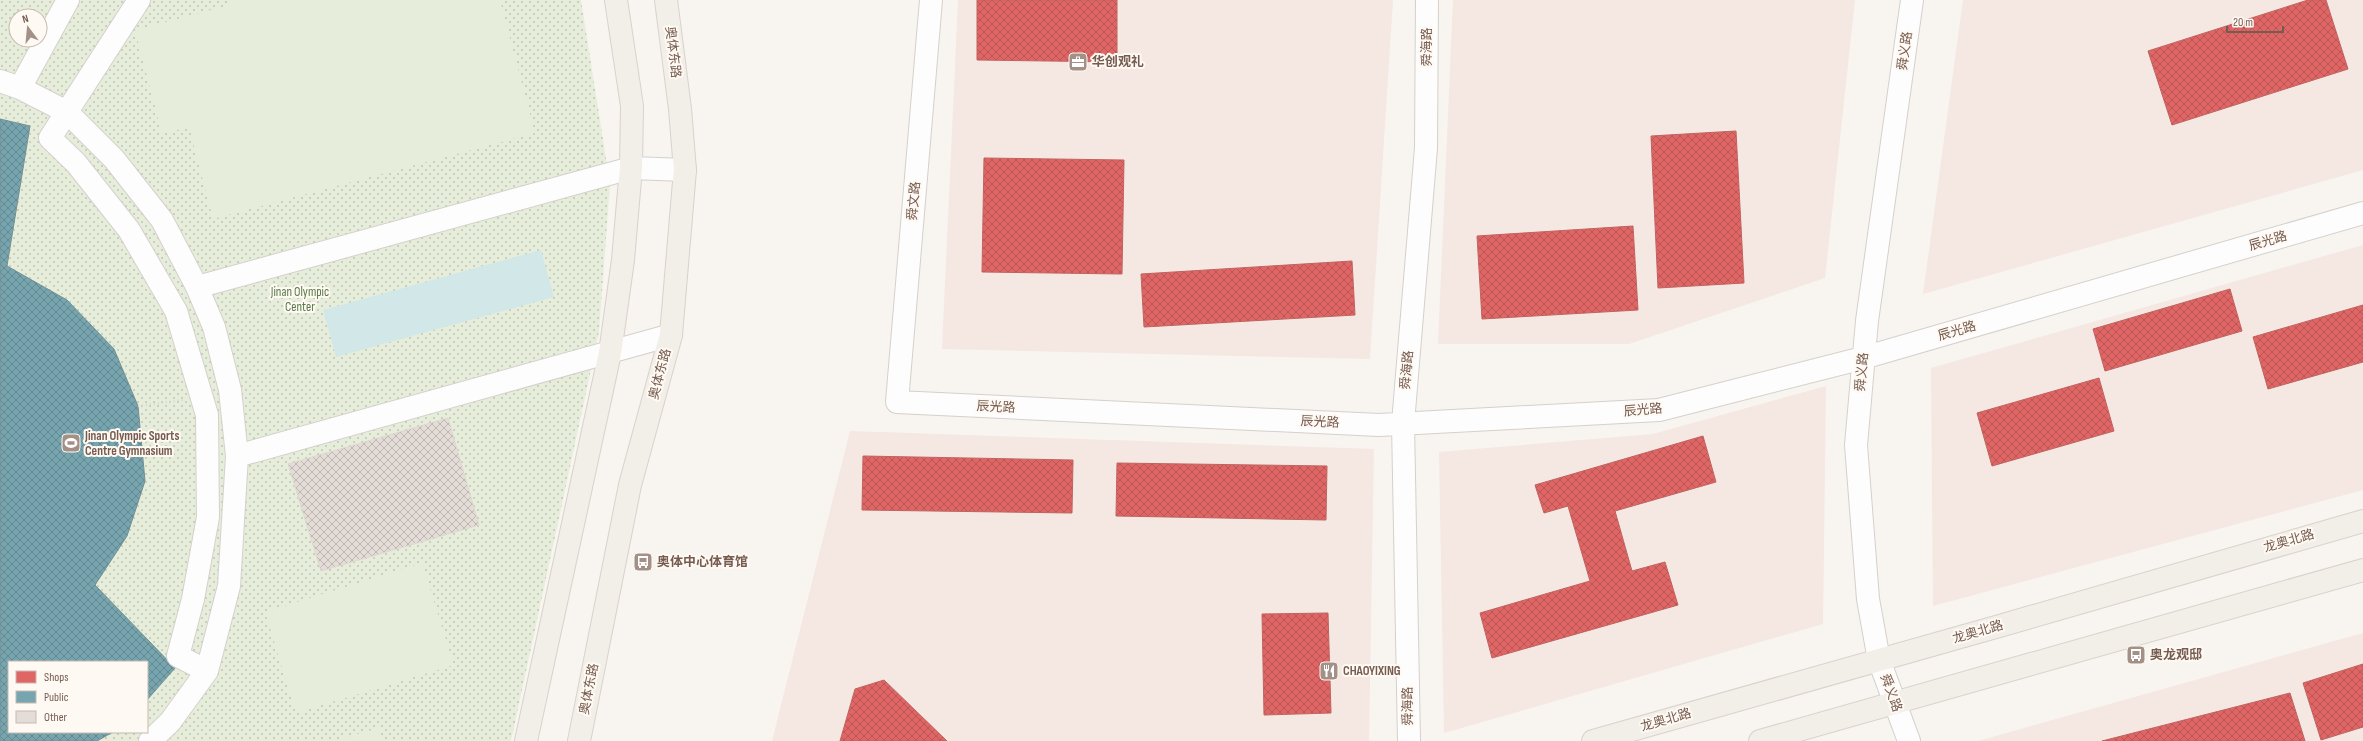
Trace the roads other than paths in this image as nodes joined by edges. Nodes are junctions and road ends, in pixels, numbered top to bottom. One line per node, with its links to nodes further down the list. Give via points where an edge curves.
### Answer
1 (68, 0): 9 (street)
2 (139, 0): 10 (street)
3 (616, 0): 11 (main road, via 632,106)
4 (666, 0): 12 (main road, 奥体东路)
5 (931, 0): 18 (street, 舜文路)
6 (1427, 0): 19 (street, 舜海路, via 1426,148)
7 (1912, 0): 17 (street, 舜义路)
8 (0, 81): 9 (street)
9 (20, 88): 10 (street)
10 (67, 112): 14 (street, via 114,159 162,220); 24 (street, via 50,138 76,163 129,230 176,311 207,414 208,517 193,599 178,656)
11 (631, 168): 12 (street); 14 (street); 16 (main road, via 623,260)
12 (685, 170): 15 (main road, 奥体东路)
13 (2363, 213): 17 (street, 辰光路)
14 (197, 287): 20 (street, via 214,327 230,390)
15 (671, 335): 16 (street); 28 (main road, 奥体东路, via 630,485)
16 (610, 352): 20 (street); 27 (main road)
17 (1863, 358): 19 (street, 辰光路, via 1659,410); 23 (street, 舜义路, via 1856,445 1868,599)
18 (897, 402): 19 (street, 辰光路, via 1379,425)
19 (1403, 424): 29 (street, 舜海路)
20 (237, 456): 24 (street, via 229,586)
21 (2363, 520): 23 (main road, 龙奥北路)
22 (2363, 570): 25 (main road)
23 (1879, 660): 25 (street, 舜义路); 30 (main road, 龙奥北路)
24 (207, 671): 26 (street, via 170,722)
25 (1893, 702): 31 (main road); 32 (street, 舜义路)
26 (150, 741)
27 (526, 741)
28 (579, 741)
29 (1409, 741)
30 (1593, 741)
31 (1760, 741)
32 (1910, 741)

